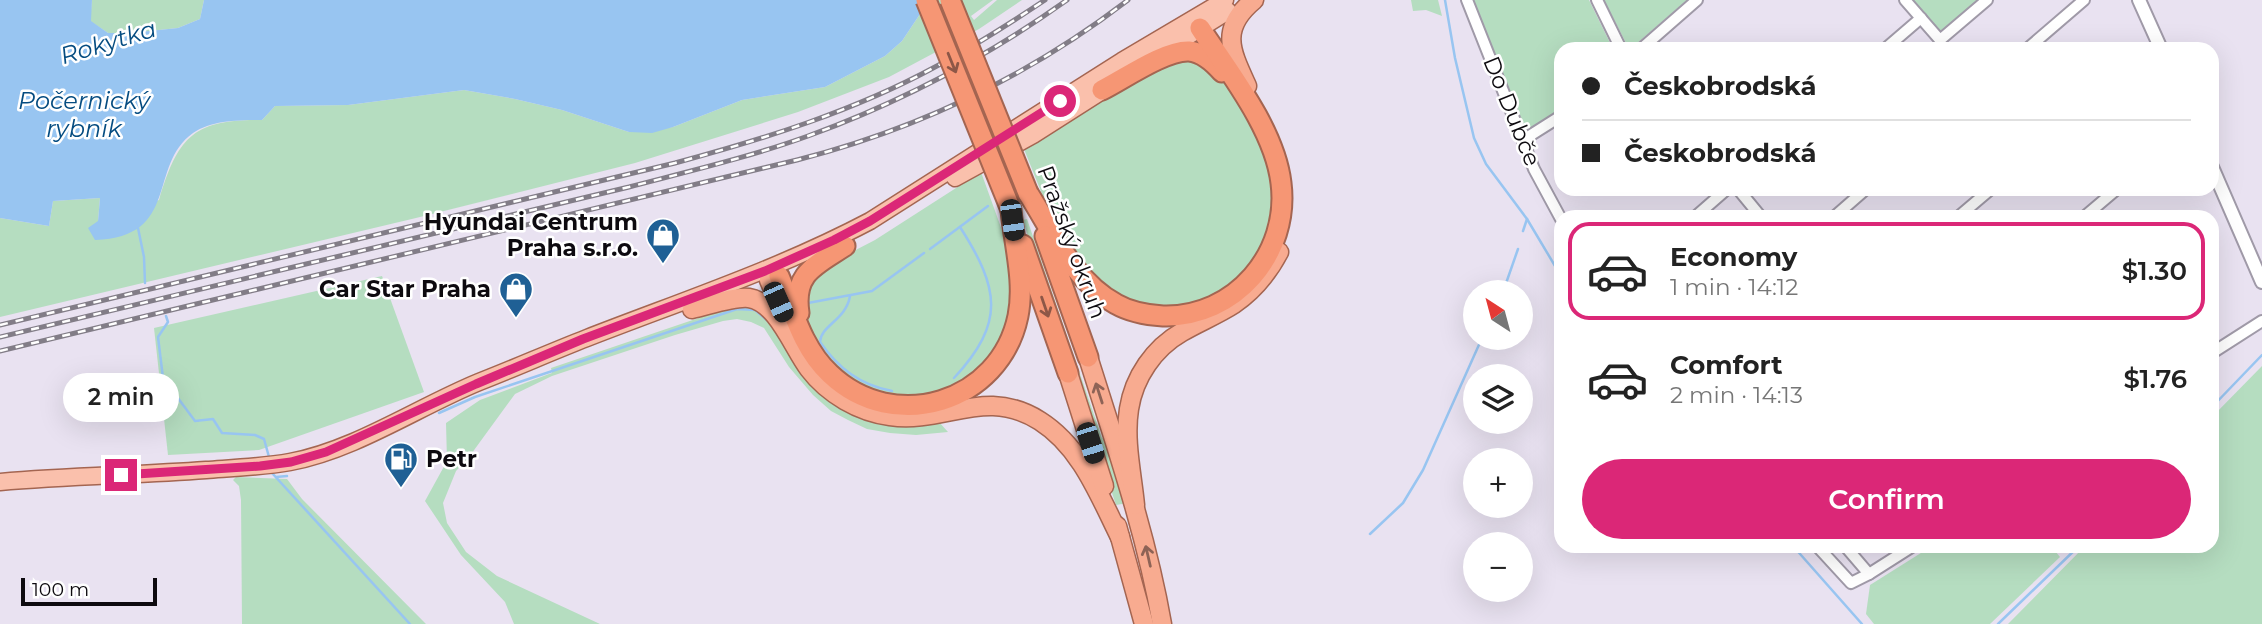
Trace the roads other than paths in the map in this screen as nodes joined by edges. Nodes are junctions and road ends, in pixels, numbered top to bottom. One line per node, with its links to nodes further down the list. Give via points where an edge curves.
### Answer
1 (926, 0): 40 (highway, Pražský okruh, one-way to 40, bridge)
2 (950, 0): 33 (highway, Pražský okruh, bridge)
3 (1225, 0): 14 (main road)
4 (1245, 0): 14 (main road)
5 (1254, 0): 23 (highway, via 1237,20 1230,41)
6 (1467, 0): 26 (street, Do Dubče)
7 (1597, 0): 15 (street)
8 (1697, 0): 16 (street)
9 (1905, 0): 13 (street)
10 (1987, 0): 19 (street)
11 (2084, 0): 20 (street)
12 (2139, 0): 21 (street)
13 (1921, 18): 17 (street); 18 (street)
14 (1201, 21): 22 (main road); 23 (highway); 25 (highway); 42 (main road, via 870,221)
15 (1618, 42)
16 (1649, 42)
17 (1893, 42)
18 (1941, 42)
19 (1946, 42)
20 (2035, 42)
21 (2156, 42)
22 (1102, 90): 25 (highway, via 1168,56 1195,52 1223,74); 41 (main road)
23 (1251, 96): 52 (highway, via 1285,162 1291,197 1286,234 1272,266 1255,287 1174,337 1143,370 1133,392 1128,422)
24 (1554, 121): 26 (street)
25 (1267, 138): 33 (highway, via 1282,194 1274,244 1241,289 1194,313 1149,315 1107,298 1074,267)
26 (1523, 140): 34 (street, Do Dubče)
27 (2219, 183): 43 (street)
28 (1719, 196): 35 (street)
29 (1744, 196): 36 (street)
30 (1858, 196): 37 (street)
31 (1983, 196): 38 (street)
32 (2109, 196): 39 (street)
33 (1034, 204): 47 (highway, Pražský okruh)
34 (1555, 210)
35 (1703, 210)
36 (1755, 210)
37 (1842, 210)
38 (1966, 210)
39 (2092, 210)
40 (1012, 216): 48 (highway, via 1020,290 1018,319 998,362 969,388 935,403 883,403 858,394); 50 (highway, Pražský okruh, one-way to 50)
41 (845, 246): 42 (main road); 48 (highway, via 810,269 799,285 798,312)
42 (772, 273): 44 (main road); 48 (highway); 49 (main road, via 583,339)
43 (2262, 282)
44 (692, 309): 48 (highway, via 743,298 761,302); 49 (main road)
45 (2262, 321): 46 (street)
46 (2219, 349)
47 (1088, 357): 52 (highway, Pražský okruh, one-way to 47)
48 (809, 360): 53 (highway, via 822,384 842,399 889,416 926,416 984,405 1031,415 1059,435 1077,456)
49 (529, 363): 51 (main road, via 338,447 291,462)
50 (1068, 373): 53 (highway, Pražský okruh)
51 (0, 482)
52 (1135, 505): 59 (highway, one-way to 52)
53 (1120, 537): 58 (highway)
54 (1823, 553): 57 (street, via 1851,583)
55 (1851, 553): 57 (street)
56 (1903, 553): 57 (street)
57 (1870, 575)
58 (1144, 624)
59 (1162, 624)

